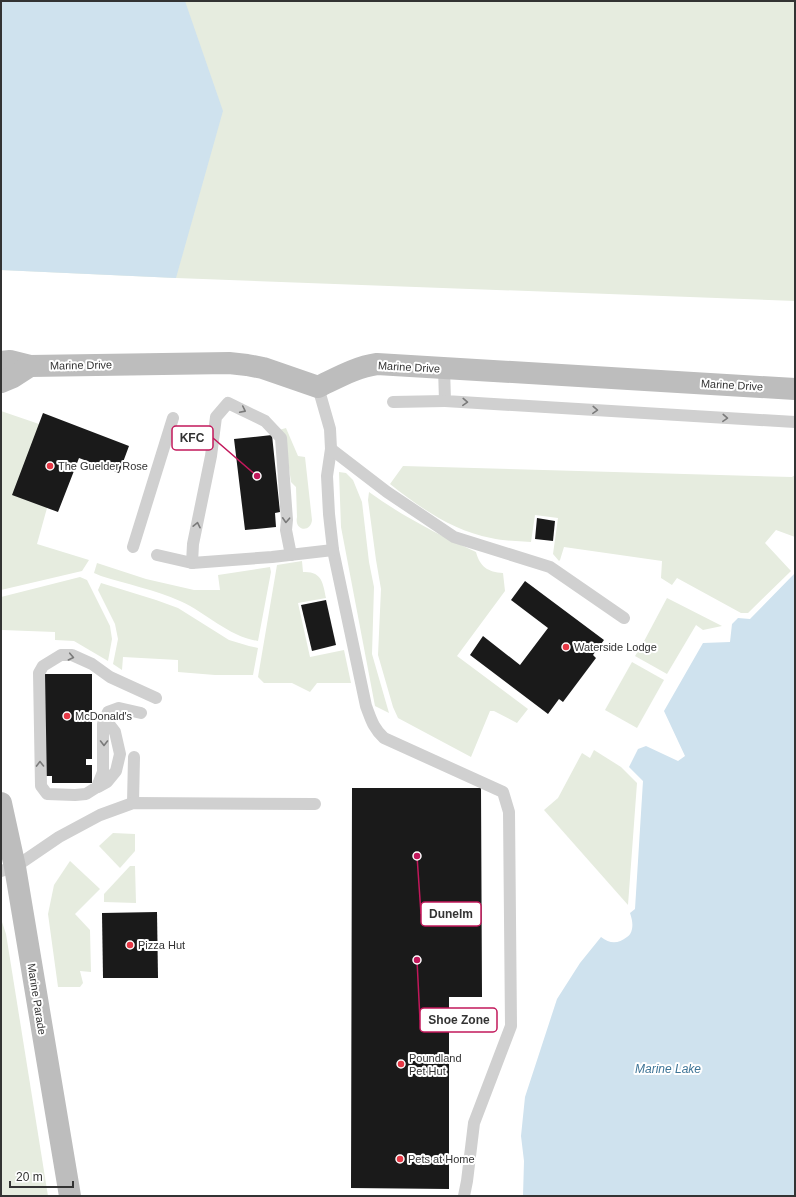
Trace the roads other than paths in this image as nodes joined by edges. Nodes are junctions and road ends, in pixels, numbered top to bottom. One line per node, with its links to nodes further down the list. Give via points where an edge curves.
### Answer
1 (1, 362): 2 (street, Marine Drive, via 10,361)
2 (30, 366): 4 (street); 5 (street, Marine Drive, via 229,363 263,368)
3 (444, 368): 5 (street, Marine Drive, via 377,364 356,369); 6 (street, Marine Drive); 7 (lane)
4 (1, 382)
5 (318, 387): 11 (lane, via 330,429)
6 (795, 389)
7 (445, 401): 8 (lane); 10 (lane, one-way to 10)
8 (393, 402)
9 (173, 418): 12 (lane)
10 (795, 422)
11 (331, 449): 13 (lane, via 327,476); 17 (lane, via 387,492 454,537 550,567)
12 (133, 546)
13 (333, 550): 15 (lane); 28 (lane, via 366,706 377,731 384,738 503,792 510,812 511,1026 474,1123)
14 (156, 555): 16 (lane)
15 (291, 555): 16 (lane); 16 (lane, one-way to 15, via 193,544 211,456 216,417 228,403 265,421 281,438 286,530)
16 (192, 563)
17 (624, 618)
18 (156, 698): 22 (lane, one-way to 18, via 86,794 75,795 47,794 41,786 39,673 43,666 61,655 72,656)
19 (141, 713): 20 (lane, via 119,708 108,712)
20 (105, 719): 22 (lane, one-way to 22, via 103,772); 22 (lane, via 115,732 120,754 116,771 107,782)
21 (134, 757): 24 (lane)
22 (97, 788)
23 (1, 803): 26 (street, Marine Parade)
24 (133, 803): 25 (lane); 26 (lane, via 100,815)
25 (315, 804)
26 (8, 869): 27 (street, Marine Parade)
27 (70, 1196)
28 (464, 1196)

